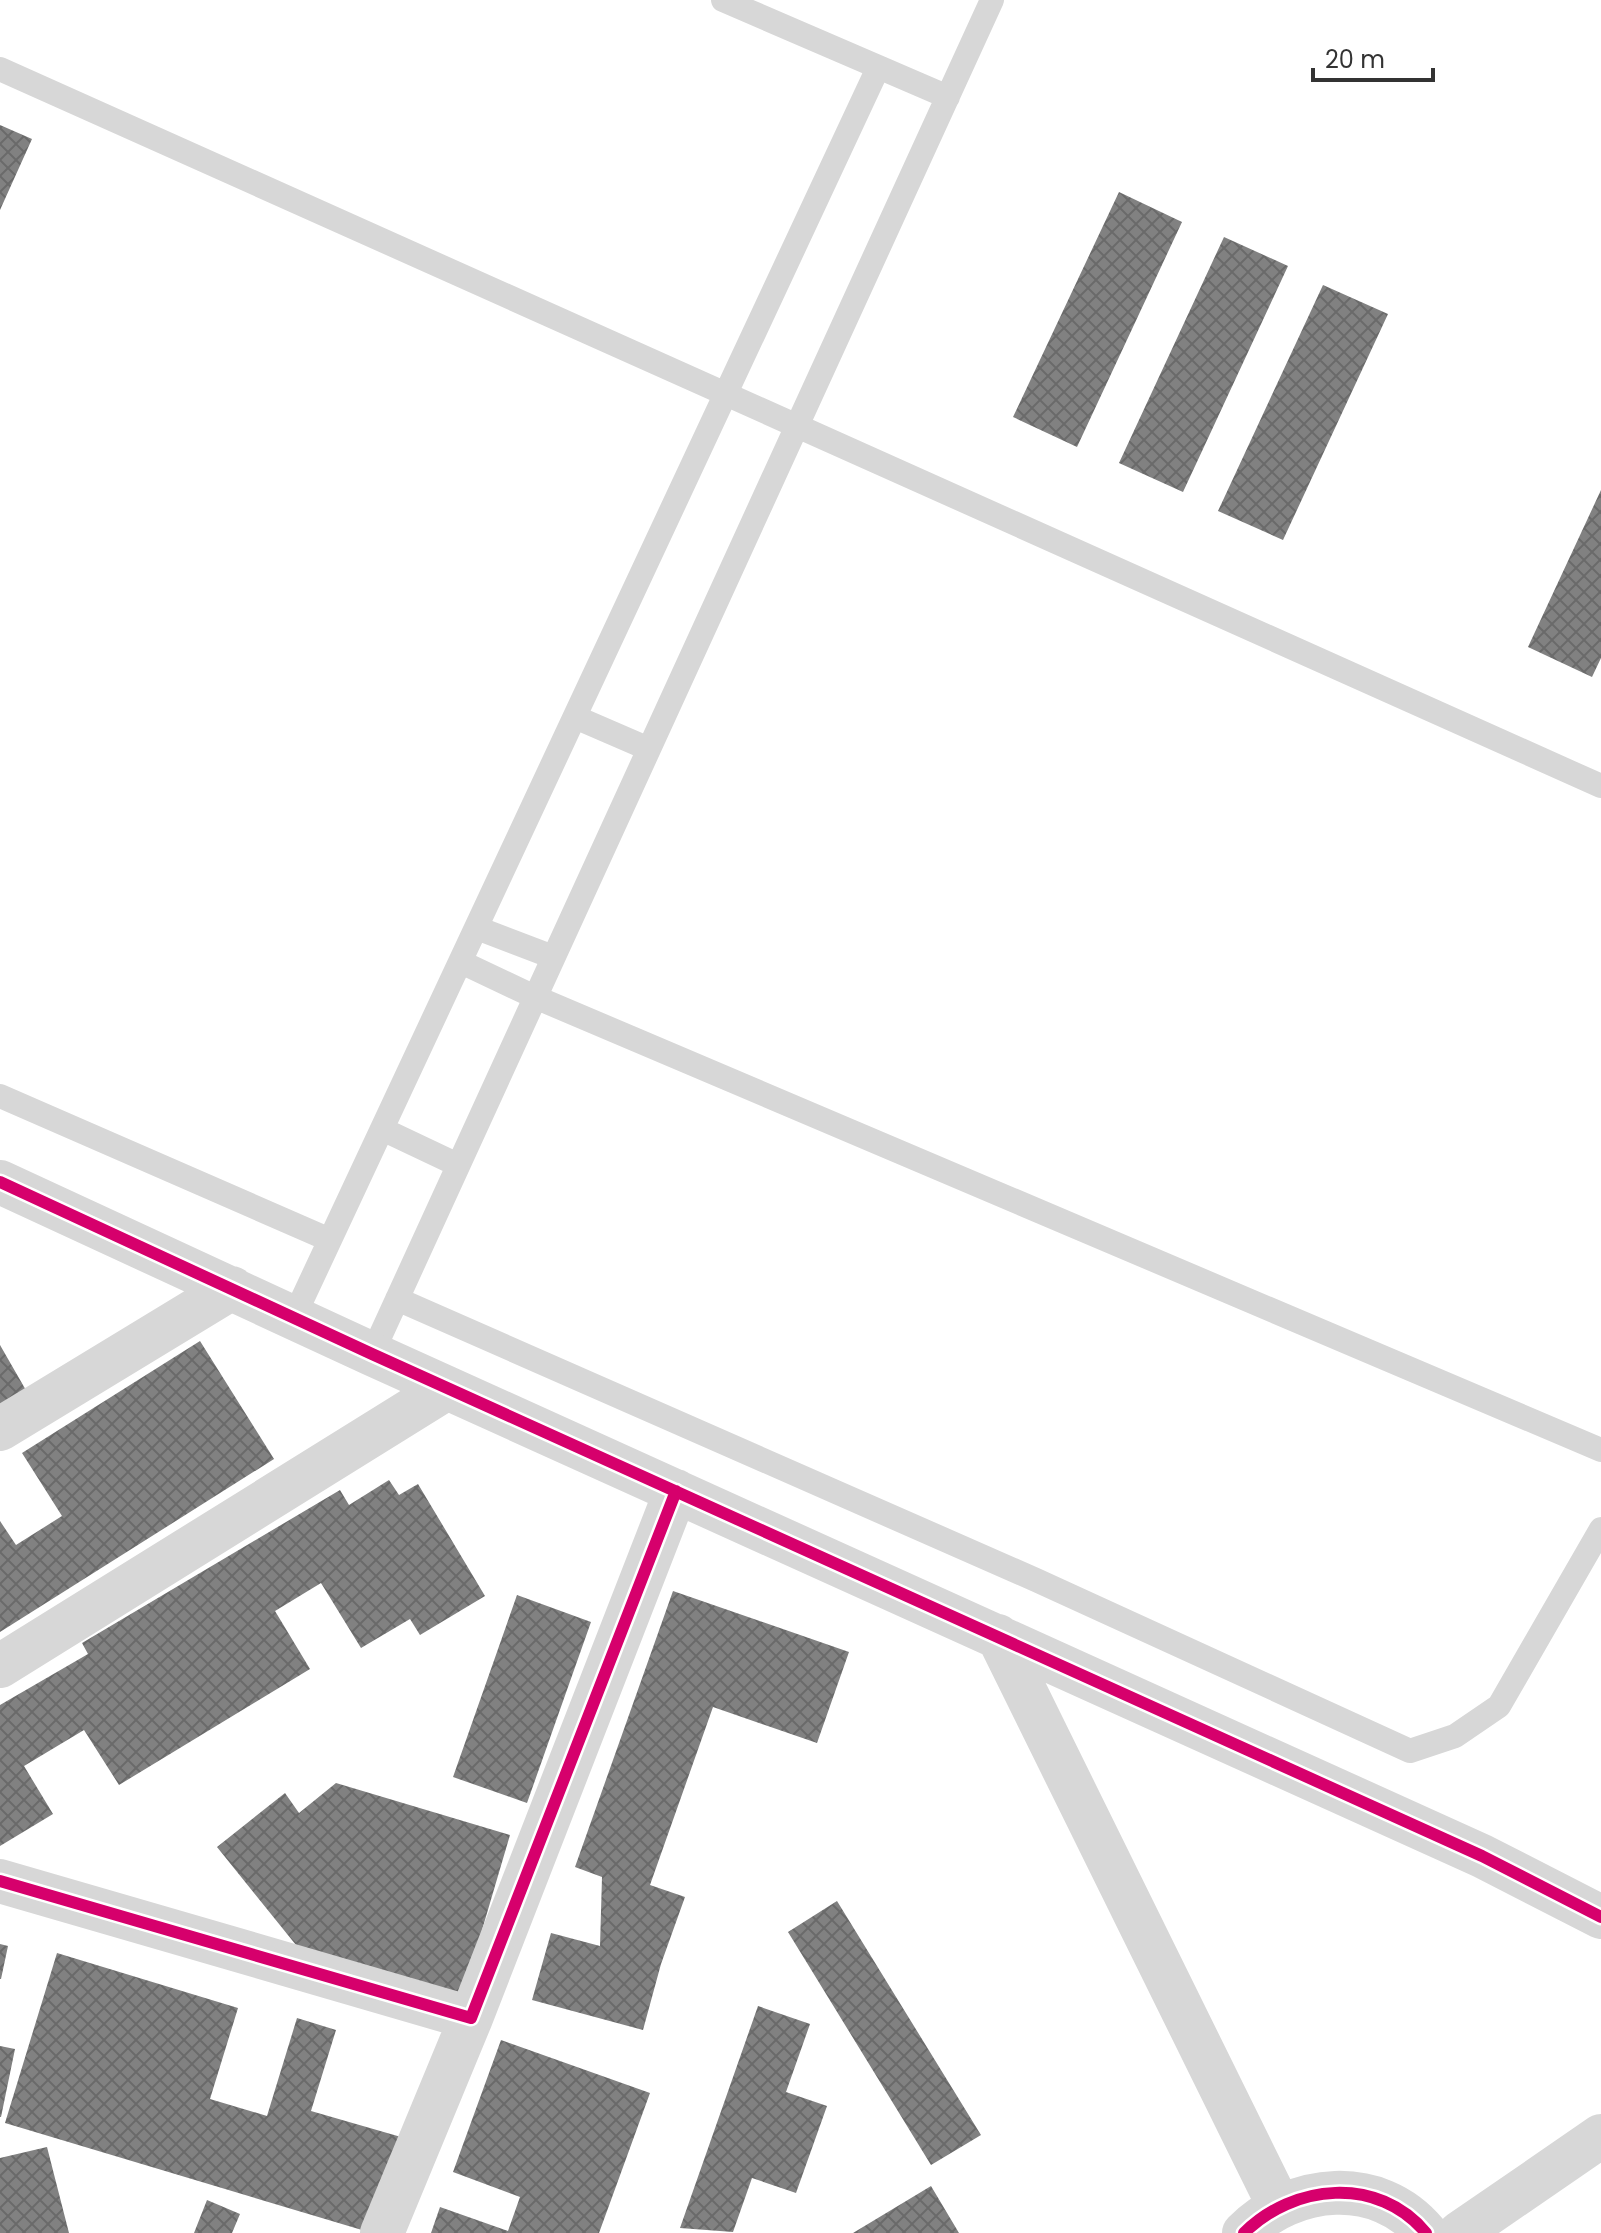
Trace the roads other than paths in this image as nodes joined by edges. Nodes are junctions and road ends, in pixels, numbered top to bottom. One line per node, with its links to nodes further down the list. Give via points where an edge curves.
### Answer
1 (723, 0): 3 (lane)
2 (992, 0): 5 (lane)
3 (878, 68): 5 (lane); 6 (lane)
4 (0, 69): 6 (lane)
5 (948, 97): 7 (lane)
6 (727, 395): 7 (lane); 8 (lane)
7 (798, 426): 9 (lane); 10 (lane)
8 (575, 717): 9 (lane); 11 (lane)
9 (649, 749): 12 (lane)
10 (1601, 786)
11 (477, 928): 12 (lane); 13 (lane)
12 (553, 957): 14 (lane)
13 (461, 962): 14 (lane); 16 (lane)
14 (535, 997): 17 (lane); 26 (lane)
15 (0, 1096): 19 (lane)
16 (382, 1129): 17 (lane); 19 (lane)
17 (458, 1165): 21 (lane)
18 (0, 1182): 20 (street)
19 (330, 1240): 22 (lane)
20 (232, 1288): 22 (street); 25 (street)
21 (397, 1299): 23 (lane); 28 (lane, via 1410,1751 1455,1736 1499,1706)
22 (293, 1319): 23 (street)
23 (372, 1354): 24 (street)
24 (447, 1388): 27 (street); 30 (street)
25 (0, 1429)
26 (1601, 1450)
27 (676, 1491): 29 (street); 33 (street)
28 (1601, 1529)
29 (998, 1636): 32 (street, via 1482,1856); 35 (street)
30 (0, 1666)
31 (0, 1881): 33 (street)
32 (1601, 1917)
33 (471, 2018): 36 (street)
34 (1601, 2136): 39 (street)
35 (1279, 2206): 37 (street); 38 (street, via 1328,2192 1354,2194 1402,2212)
36 (382, 2233)
37 (1244, 2233)
38 (1426, 2233)
39 (1460, 2233)

